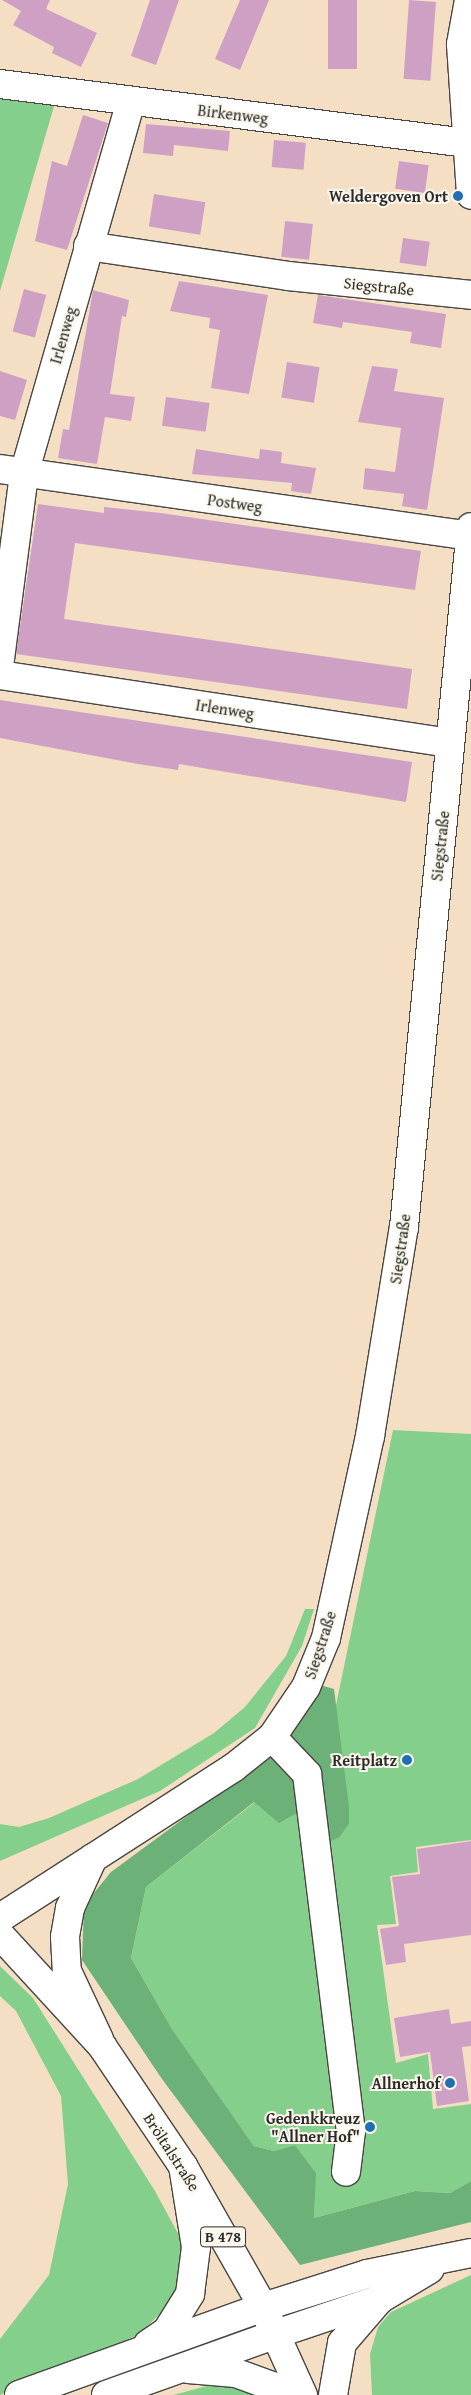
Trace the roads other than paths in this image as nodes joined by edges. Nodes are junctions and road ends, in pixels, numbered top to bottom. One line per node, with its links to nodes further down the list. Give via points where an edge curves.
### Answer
1 (469, 0): 3 (main road, via 461,44)
2 (0, 84): 4 (main road, Birkenweg)
3 (467, 97): 5 (main road)
4 (131, 101): 5 (main road, Birkenweg); 7 (main road, Irlenweg)
5 (466, 143): 6 (main road)
6 (471, 195)
7 (88, 246): 8 (main road, Siegstraße, via 288,276); 9 (main road, Irlenweg)
8 (471, 296)
9 (12, 471): 10 (main road, Postweg); 12 (main road, Irlenweg)
10 (470, 532): 11 (main road, Siegstraße)
11 (469, 571): 14 (main road, Siegstraße)
12 (0, 659)
13 (0, 675): 14 (main road, Irlenweg)
14 (450, 743): 15 (main road, Siegstraße, via 404,1227 370,1436 326,1638 306,1687)
15 (272, 1737): 16 (main road, Siegstraße, via 233,1768); 21 (main road, via 307,1774 351,2131)
16 (93, 1858): 17 (main road, Siegstraße); 19 (main road, via 70,1908 66,1937 67,1971)
17 (0, 1918)
18 (0, 1935): 19 (main road, Bröltalstraße / B 478)
19 (102, 2046): 20 (main road, Bröltalstraße / B 478)
20 (183, 2166): 25 (main road, Bröltalstraße / B 478); 27 (main road, via 196,2247 190,2294 167,2331)
21 (346, 2172)
22 (471, 2253): 23 (main road)
23 (441, 2262): 24 (main road); 25 (main road, via 366,2274)
24 (380, 2299): 26 (main road); 33 (main road, via 342,2343)
25 (262, 2307): 26 (main road, Bröltalstraße / B 478); 27 (main road)
26 (276, 2334): 28 (main road); 32 (main road, Bröltalstraße / B 478)
27 (129, 2357): 29 (main road)
28 (182, 2368): 30 (main road); 31 (main road, via 236,2374 272,2386)
29 (19, 2395)
30 (106, 2395)
31 (280, 2395)
32 (304, 2395)
33 (333, 2395)

